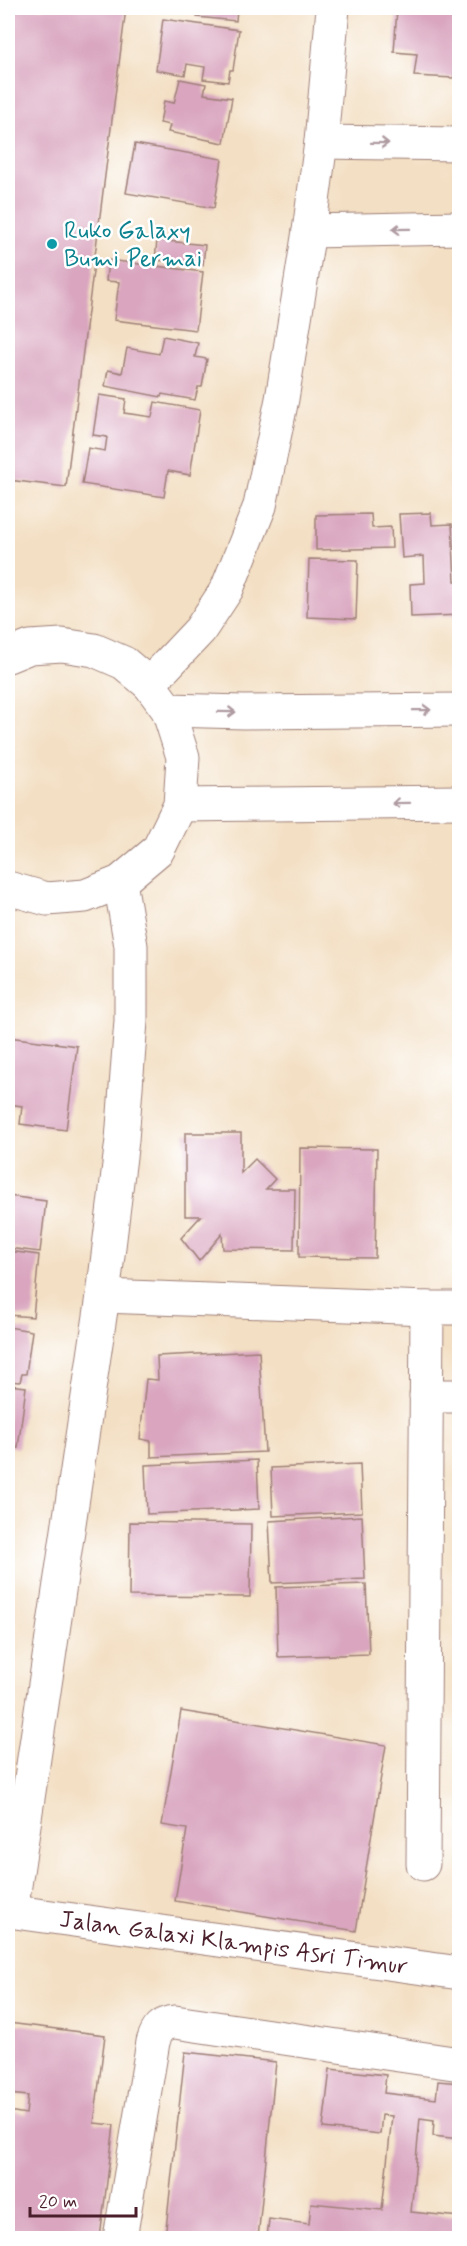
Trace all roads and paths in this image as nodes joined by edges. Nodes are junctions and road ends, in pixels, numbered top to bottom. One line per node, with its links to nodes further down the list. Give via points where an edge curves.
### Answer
1 (333, 8): 2 (street)
2 (321, 142): 3 (street, one-way to 3); 5 (street)
3 (459, 144)
4 (459, 228): 5 (street, one-way to 5)
5 (309, 231): 7 (street, via 260,506 226,589 200,630)
6 (8, 656): 7 (street, via 30,647 62,645 94,650 124,663)
7 (149, 684): 8 (street)
8 (168, 710): 9 (street, one-way to 9); 11 (street, via 183,757)
9 (459, 710)
10 (459, 802): 11 (street, one-way to 11)
11 (180, 805): 12 (street, via 158,850)
12 (120, 882): 13 (street, via 85,896 47,899); 14 (street, via 131,946 131,1022 122,1140)
13 (8, 888)
14 (103, 1296): 15 (street); 20 (street)
15 (427, 1308): 16 (street); 17 (street)
16 (459, 1308)
17 (426, 1396): 18 (street); 19 (street)
18 (459, 1396)
19 (423, 1864)
20 (9, 1912): 21 (street, Jalan Galaxi Klampis Asri Timur)
21 (459, 1973)
22 (459, 2064): 23 (street, via 175,2022 162,2025 153,2042)
23 (120, 2238)

